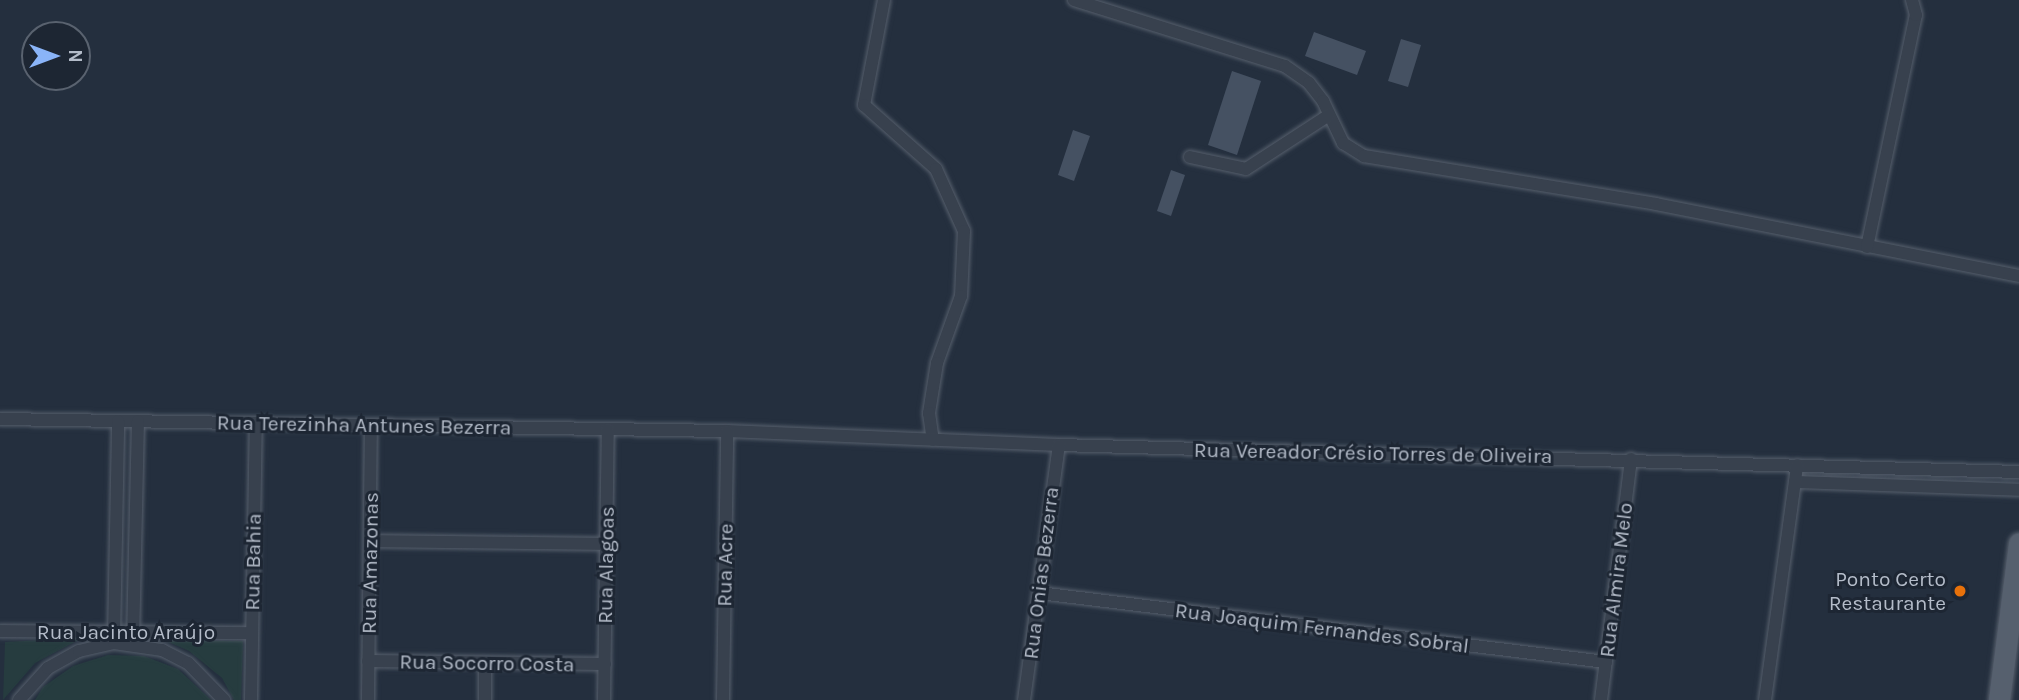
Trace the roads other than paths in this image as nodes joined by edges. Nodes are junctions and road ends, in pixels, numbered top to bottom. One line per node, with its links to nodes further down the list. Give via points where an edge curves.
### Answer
1 (884, 0): 15 (street, via 864,105 936,169 964,231 961,296 937,363 929,413)
2 (1074, 0): 4 (street, via 1285,66 1309,83)
3 (1912, 0): 6 (street, via 1916,15)
4 (1329, 115): 5 (street, via 1246,169); 6 (street, via 1343,143 1364,156 1656,204)
5 (1190, 157)
6 (1867, 247): 7 (street)
7 (2019, 276)
8 (0, 421): 9 (street, Rua Terezinha Antunes Bezerra)
9 (118, 421): 10 (street, Rua Terezinha Antunes Bezerra); 28 (street)
10 (138, 421): 11 (street, Rua Terezinha Antunes Bezerra); 29 (street)
11 (256, 424): 12 (street, Rua Terezinha Antunes Bezerra); 27 (street, Rua Bahia)
12 (371, 425): 13 (street, Rua Terezinha Antunes Bezerra); 22 (street, Rua Amazonas)
13 (608, 429): 14 (street, Rua Terezinha Antunes Bezerra); 24 (street, Rua Alagoas)
14 (727, 431): 15 (street, Rua Vereador Crésio Torres de Oliveira); 40 (street, Rua Acre)
15 (933, 440): 16 (street, Rua Vereador Crésio Torres de Oliveira)
16 (1059, 445): 17 (street, Rua Vereador Crésio Torres de Oliveira); 25 (street, Rua Onias Bezerra)
17 (1631, 459): 18 (street, Rua Vereador Crésio Torres de Oliveira); 31 (street, Rua Almira Melo)
18 (1797, 465): 19 (street, Rua Vereador Crésio Torres de Oliveira); 20 (street)
19 (2019, 472)
20 (1795, 482): 21 (street); 43 (street)
21 (2019, 490)
22 (370, 541): 24 (street); 30 (street, Rua Amazonas)
23 (2019, 543): 44 (main road)
24 (607, 544): 33 (street, Rua Alagoas)
25 (1039, 593): 31 (street, Rua Joaquim Fernandes Sobral); 41 (street, Rua Onias Bezerra)
26 (0, 631): 28 (street, Rua Jacinto Araújo)
27 (252, 633): 29 (street, Rua Jacinto Araújo); 36 (street, Rua Bahia)
28 (114, 638): 29 (street, Rua Jacinto Araújo); 34 (street, via 79,650 48,668)
29 (133, 638): 35 (street, via 188,663)
30 (369, 661): 32 (street, Rua Socorro Costa); 37 (street, Rua Amazonas)
31 (1606, 662): 42 (street, Rua Almira Melo)
32 (485, 663): 33 (street, Rua Socorro Costa); 38 (street)
33 (605, 664): 39 (street, Rua Alagoas)
34 (19, 700)
35 (224, 700)
36 (251, 700)
37 (368, 700)
38 (485, 700)
39 (604, 700)
40 (723, 700)
41 (1024, 700)
42 (1601, 700)
43 (1765, 700)
44 (1999, 700)

